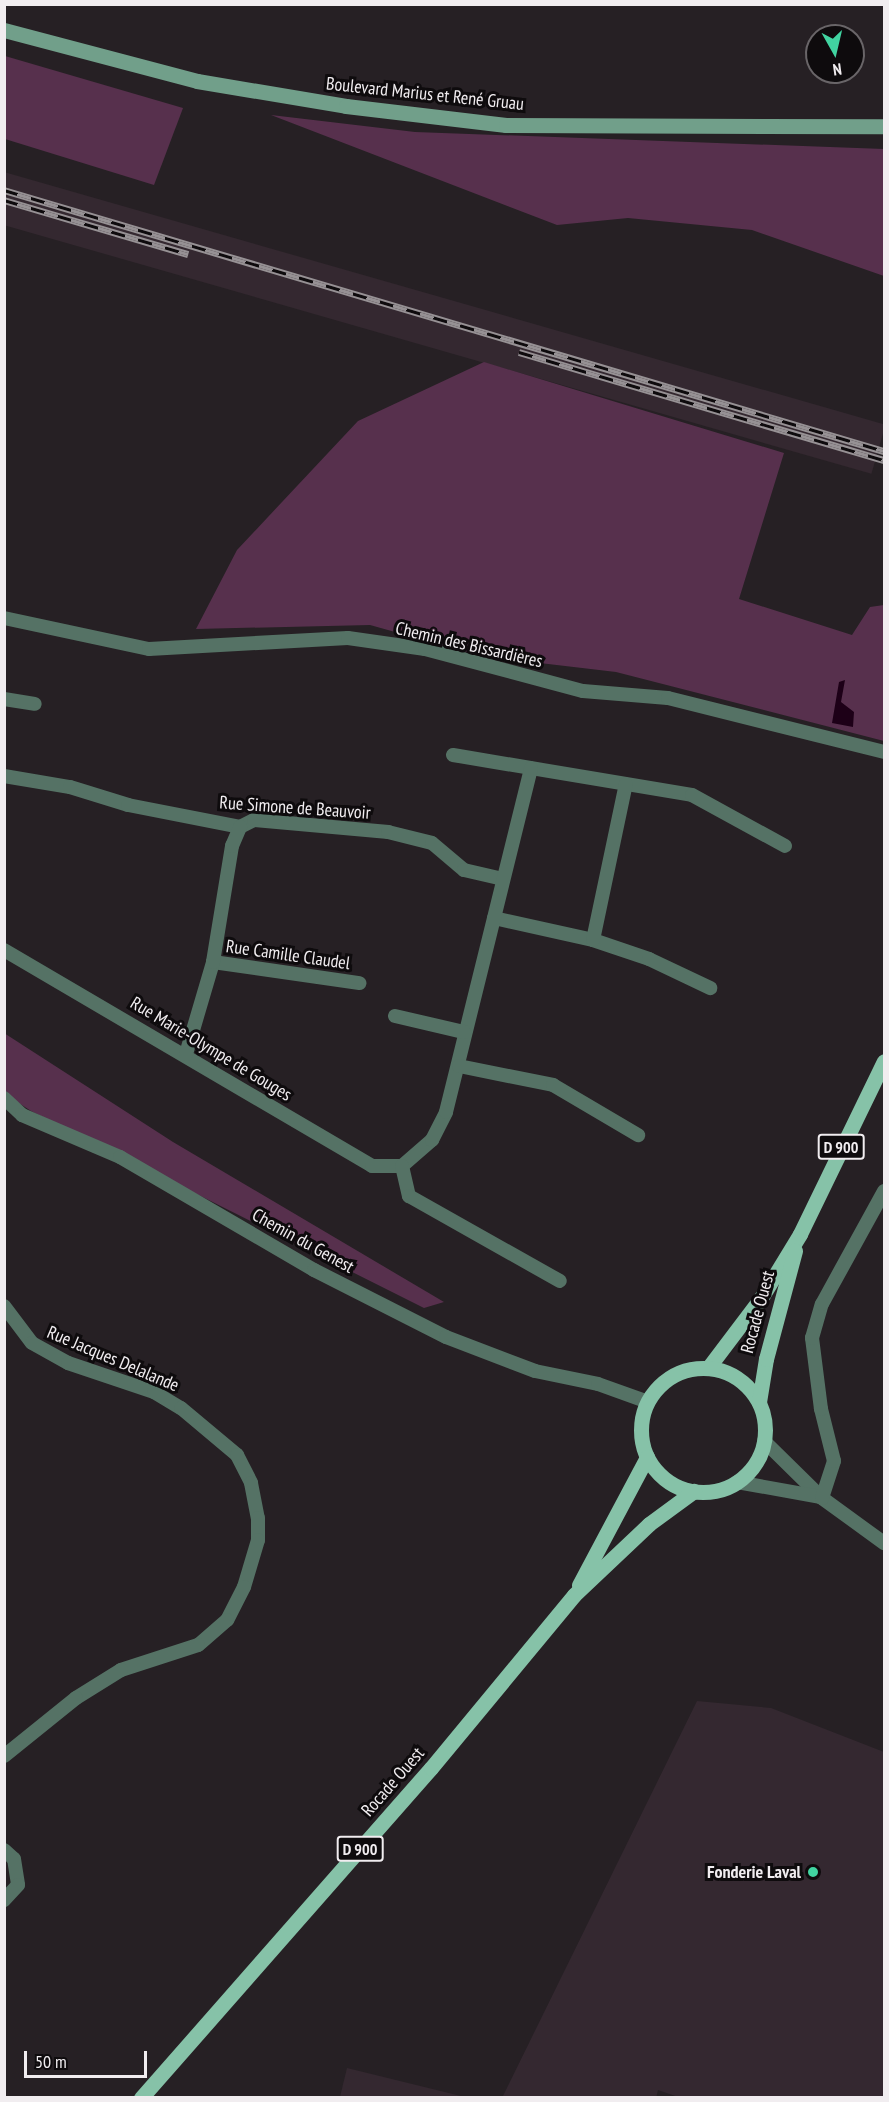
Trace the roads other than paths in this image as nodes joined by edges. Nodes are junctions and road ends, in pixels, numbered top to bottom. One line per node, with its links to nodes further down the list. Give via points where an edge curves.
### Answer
1 (4, 30): 2 (main road, Boulevard Marius et René Gruau, via 197,81 346,106 506,125)
2 (885, 126)
3 (4, 618): 6 (street, Chemin des Bissardières, via 149,649 348,638 425,649 584,691 668,698)
4 (4, 699): 5 (street)
5 (35, 704)
6 (885, 752)
7 (453, 755): 8 (street)
8 (531, 768): 10 (street); 13 (street)
9 (4, 776): 11 (street, Rue Simone de Beauvoir)
10 (626, 784): 12 (street, via 692,795); 15 (street)
11 (240, 826): 13 (street, Rue Simone de Beauvoir, via 254,820 388,832 432,843 464,870); 17 (street, Rue Camille Claudel, via 232,846)
12 (785, 846)
13 (503, 879): 14 (street)
14 (494, 918): 15 (street); 21 (street)
15 (593, 940): 19 (street, via 649,959)
16 (4, 950): 22 (street, Rue Marie-Olympe de Gouges)
17 (213, 962): 18 (street, Rue Camille Claudel); 22 (street, Rue Camille Claudel)
18 (359, 983)
19 (710, 988)
20 (395, 1016): 21 (street)
21 (464, 1032): 24 (street)
22 (186, 1054): 27 (street, Rue Marie-Olympe de Gouges, via 372,1166)
23 (885, 1061): 29 (main road, Rocade Ouest / D 900)
24 (459, 1066): 26 (street, via 553,1085); 27 (street, via 446,1112 432,1140)
25 (4, 1098): 33 (street, Chemin du Genest, via 22,1115 120,1157 314,1270 447,1337 535,1371 598,1384)
26 (638, 1135)
27 (402, 1166): 30 (street, via 409,1196)
28 (885, 1191): 39 (street, via 822,1304 812,1338 821,1409 834,1461)
29 (800, 1234): 32 (main road, Rocade Ouest / D 900, via 760,1298); 34 (main road, Rocade Ouest / D 900, via 765,1359)
30 (560, 1281)
31 (4, 1306): 42 (street, Rue Jacques Delalande, via 32,1343 68,1363 154,1392 181,1408 237,1455 250,1483 258,1518 258,1540 244,1587 227,1620 198,1645 121,1670 76,1698)
32 (708, 1368): 33 (main road, via 673,1376); 34 (main road, via 728,1373 746,1385)
33 (648, 1402): 36 (main road, via 642,1439)
34 (759, 1402): 35 (main road, via 765,1421)
35 (764, 1441): 37 (main road, via 750,1471); 39 (street)
36 (647, 1457): 38 (main road, via 667,1479); 41 (main road, Rocade Ouest / D 900)
37 (737, 1482): 38 (main road, via 716,1490); 39 (street)
38 (694, 1491): 41 (main road, Rocade Ouest / D 900, via 649,1524)
39 (822, 1498): 40 (street)
40 (885, 1543)
41 (574, 1595): 45 (main road, Rocade Ouest / D 900, via 431,1768)
42 (4, 1756)
43 (4, 1850): 44 (street, via 14,1859 18,1885)
44 (4, 1900)
45 (141, 2097)

